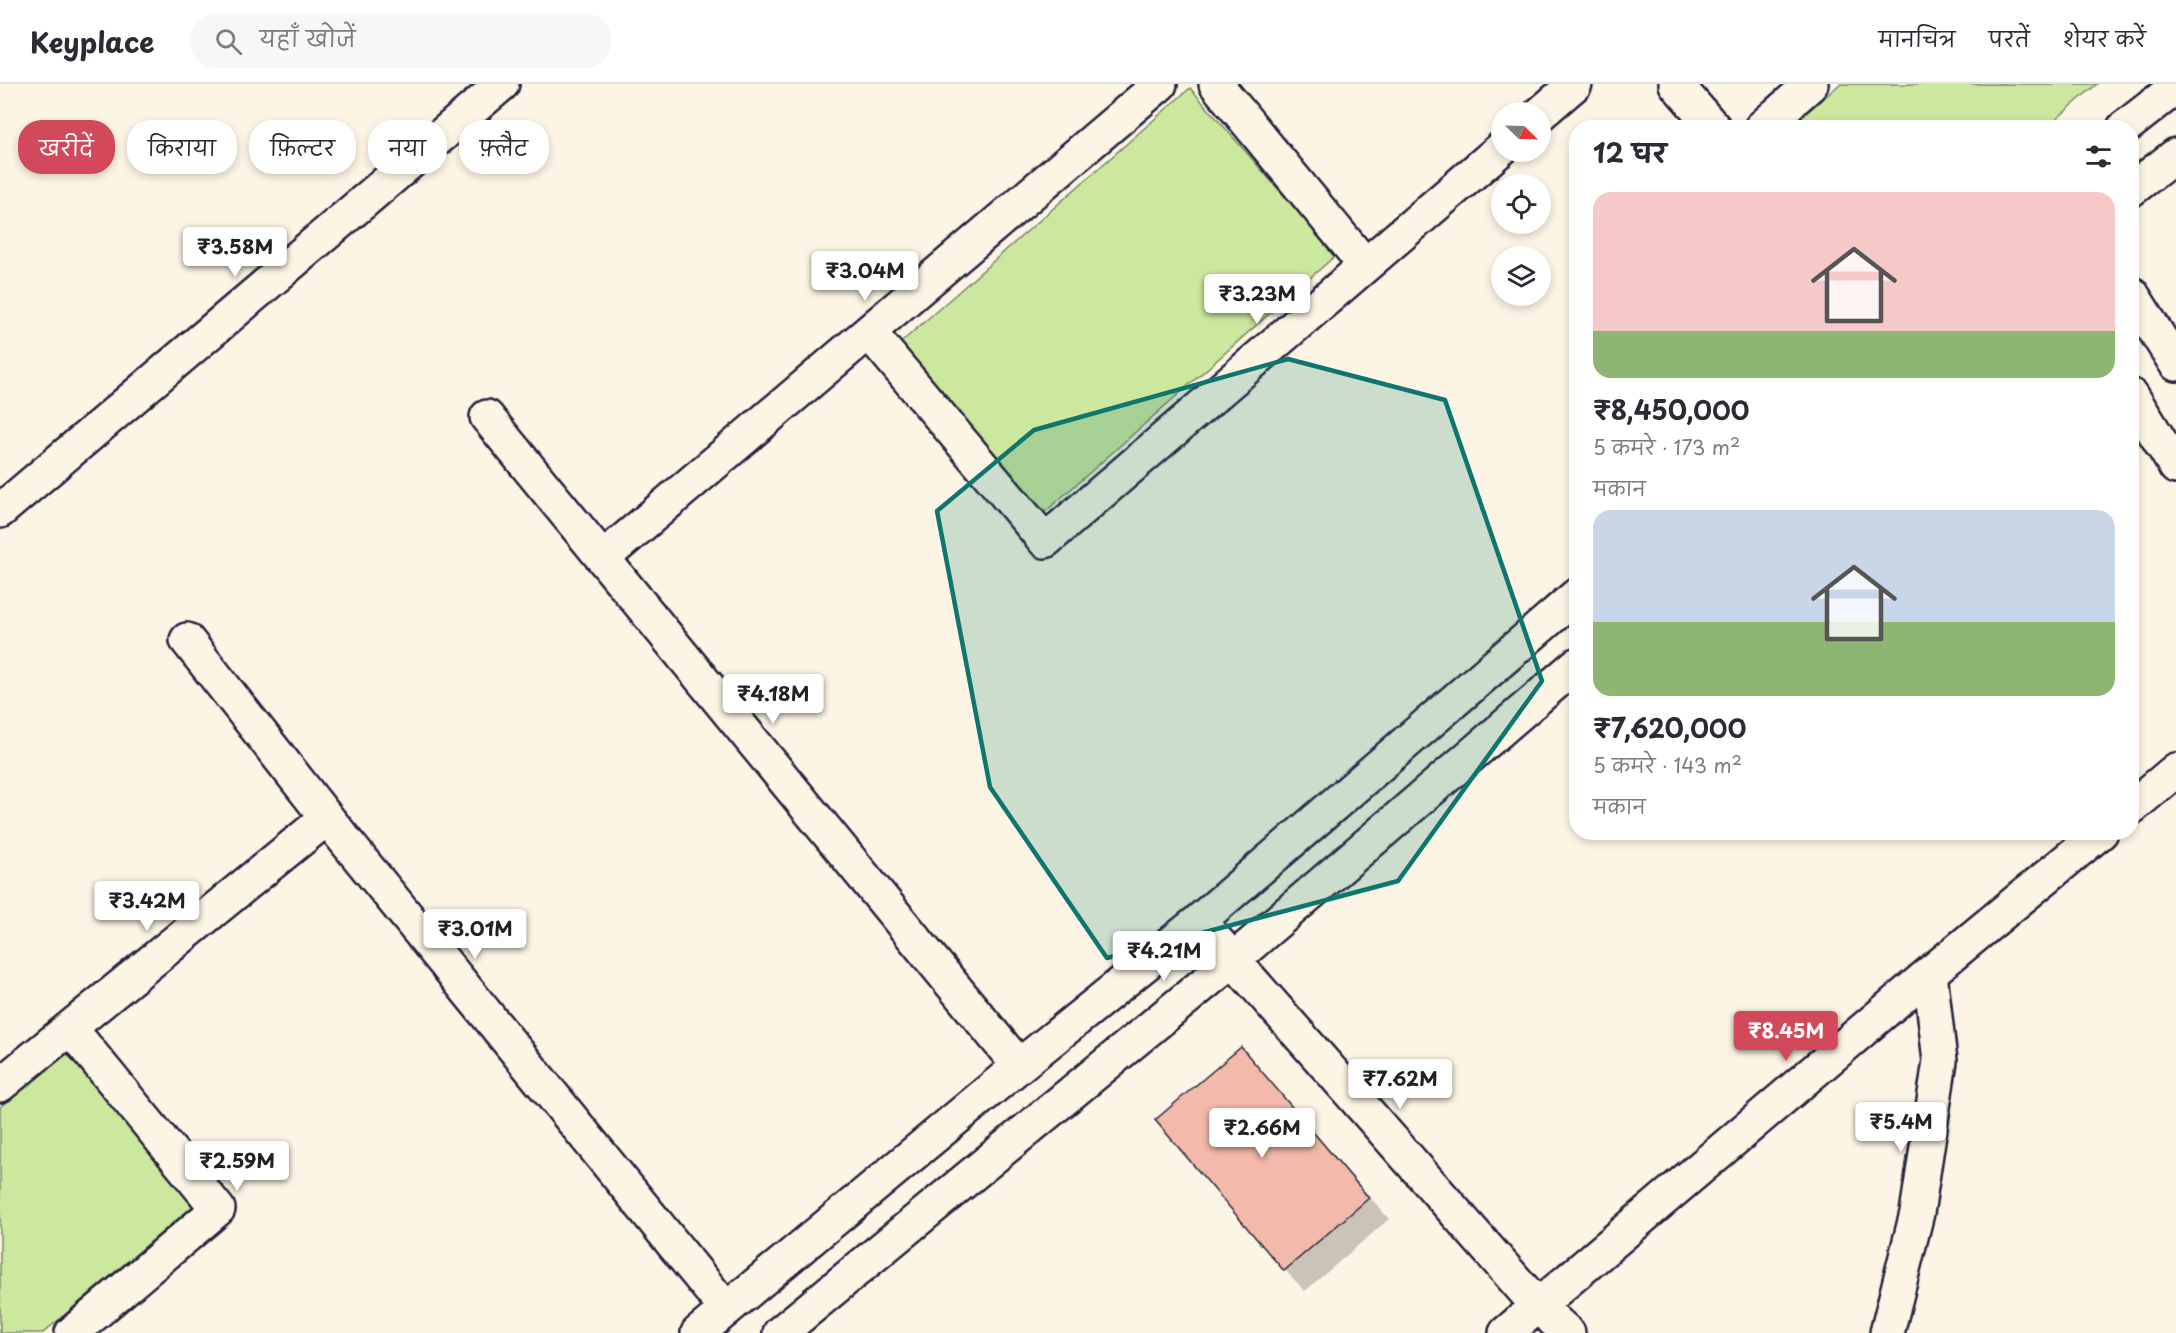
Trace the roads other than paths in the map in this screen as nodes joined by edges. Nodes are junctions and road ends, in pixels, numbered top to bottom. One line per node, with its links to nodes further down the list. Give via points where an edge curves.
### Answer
1 (502, 84): 22 (street)
2 (1160, 84): 17 (street)
3 (1216, 84): 15 (street)
4 (1575, 84): 8 (street)
5 (1676, 84): 9 (street)
6 (1810, 84): 10 (street)
7 (2176, 87): 11 (street)
8 (1551, 105)
9 (1707, 120)
10 (1770, 120)
11 (2134, 120)
12 (2176, 154): 14 (street)
13 (1491, 157): 15 (street)
14 (2139, 183)
15 (1365, 265): 17 (street, via 1045,541)
16 (2139, 305): 18 (street)
17 (869, 332): 23 (street)
18 (2176, 364)
19 (2139, 407): 21 (street)
20 (487, 417): 23 (street)
21 (2176, 467)
22 (0, 511)
23 (603, 558): 35 (street)
24 (1569, 602): 31 (street)
25 (187, 640): 29 (street)
26 (1569, 671): 32 (street)
27 (2176, 770): 28 (street)
28 (2139, 801)
29 (327, 818): 34 (street); 38 (street)
30 (2091, 840): 33 (street)
31 (1199, 921): 32 (street); 35 (street)
32 (1234, 959): 37 (street); 41 (street)
33 (1930, 973): 37 (street); 44 (street, via 1940,1062 1917,1213)
34 (70, 1028): 36 (street); 39 (street, via 218,1209)
35 (1019, 1066): 38 (street)
36 (0, 1085)
37 (1538, 1306): 42 (street); 43 (street)
38 (726, 1309): 40 (street)
39 (72, 1333)
40 (698, 1333)
41 (780, 1333)
42 (1506, 1333)
43 (1568, 1333)
44 (1887, 1333)

